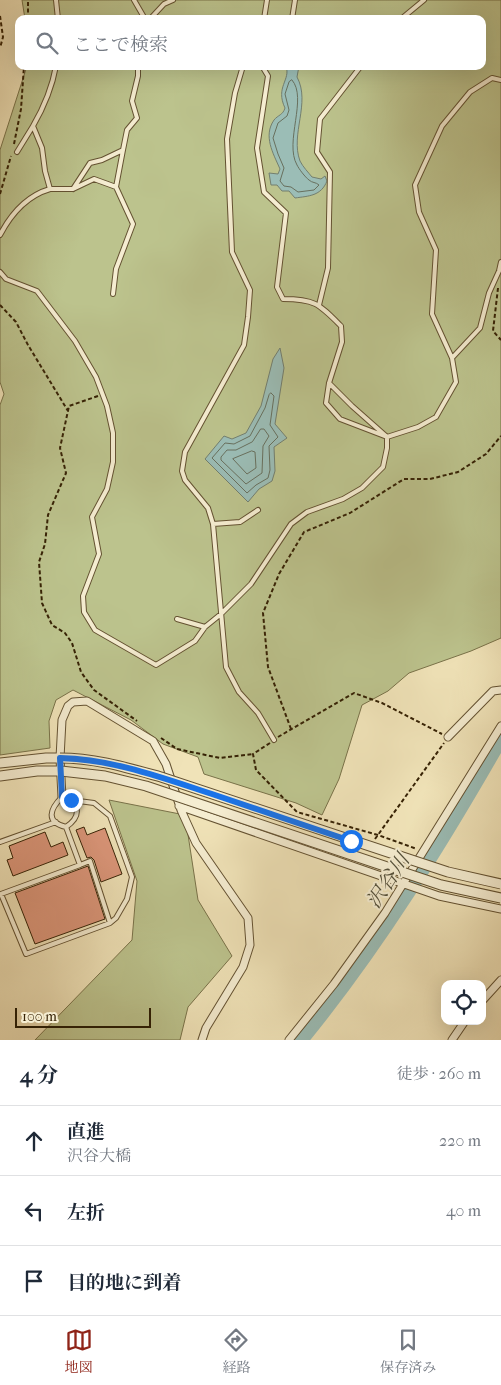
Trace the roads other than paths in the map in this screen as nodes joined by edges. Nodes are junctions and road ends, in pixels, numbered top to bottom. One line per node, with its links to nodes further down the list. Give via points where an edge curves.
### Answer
1 (56, 0): 7 (lane)
2 (134, 0): 8 (lane)
3 (173, 0): 9 (lane)
4 (267, 0): 10 (lane)
5 (295, 0): 11 (lane)
6 (424, 0): 12 (lane)
7 (58, 15)
8 (143, 15)
9 (154, 15)
10 (265, 15)
11 (293, 15)
12 (406, 15)
13 (55, 70): 19 (lane, via 44,107)
14 (138, 70): 20 (lane, via 132,101 136,118 127,130)
15 (242, 70): 34 (lane, via 234,92 227,139 232,252 250,290 244,345 185,452 182,471 185,480 208,508)
16 (264, 70): 29 (lane, via 268,76 258,148 264,192 286,213 277,287 282,298)
17 (358, 70): 29 (lane, via 320,119 317,152 330,172 328,268)
18 (501, 80): 30 (lane, via 492,78 470,92 442,126 415,185 419,212 436,250 432,314)
19 (33, 126): 21 (lane); 23 (lane, via 42,148)
20 (123, 150): 22 (lane); 24 (lane, via 90,163)
21 (17, 152)
22 (116, 187): 24 (lane, via 94,179); 28 (lane, via 133,224 116,269)
23 (50, 189): 24 (lane); 25 (lane, via 39,192 21,205)
24 (73, 189)
25 (0, 235)
26 (501, 262): 30 (lane, via 480,328)
27 (0, 272): 37 (lane, via 6,279 37,291 75,341 96,377 113,433 113,462 107,489 92,517 99,554 83,596 84,612 95,630 156,665 194,641)
28 (113, 294)
29 (320, 305): 31 (lane, via 341,326 342,342)
30 (452, 358): 32 (lane, via 456,382 436,417)
31 (329, 383): 32 (lane); 32 (lane, via 326,403 340,418)
32 (387, 437): 35 (lane, via 383,467 362,488 307,512 291,524 250,584)
33 (258, 510): 34 (lane, via 240,522)
34 (213, 524): 35 (lane)
35 (221, 614): 37 (lane); 41 (lane, via 226,667 239,692 258,713)
36 (177, 619): 37 (lane)
37 (205, 627)
38 (501, 690): 40 (street, via 493,691)
39 (501, 726): 53 (street)
40 (448, 737)
41 (274, 740)
42 (60, 758): 43 (street); 44 (street); 48 (street, via 62,720 68,706 87,700 153,741 166,764); 54 (street, bridge, via 116,764 448,872)
43 (0, 762)
44 (61, 771): 45 (street); 46 (street); 55 (street, bridge, via 105,776 146,786 441,885)
45 (0, 776)
46 (62, 797): 47 (lane); 49 (lane, via 51,811)
47 (71, 800): 50 (lane, via 77,813); 57 (lane, via 94,803 110,816 132,877 127,899)
48 (179, 806): 53 (street); 61 (street, via 196,843 248,918 250,945 243,967)
49 (56, 822): 50 (lane); 51 (lane)
50 (66, 827): 52 (lane)
51 (0, 842)
52 (80, 864): 57 (lane, via 90,861); 57 (lane, via 1,894 26,954)
53 (404, 884): 56 (street, via 439,896); 62 (street, via 334,984)
54 (501, 884)
55 (501, 898)
56 (501, 909)
57 (110, 923)
58 (501, 980): 59 (street)
59 (486, 997)
60 (462, 1025): 63 (street)
61 (202, 1040)
62 (289, 1040)
63 (452, 1040)

